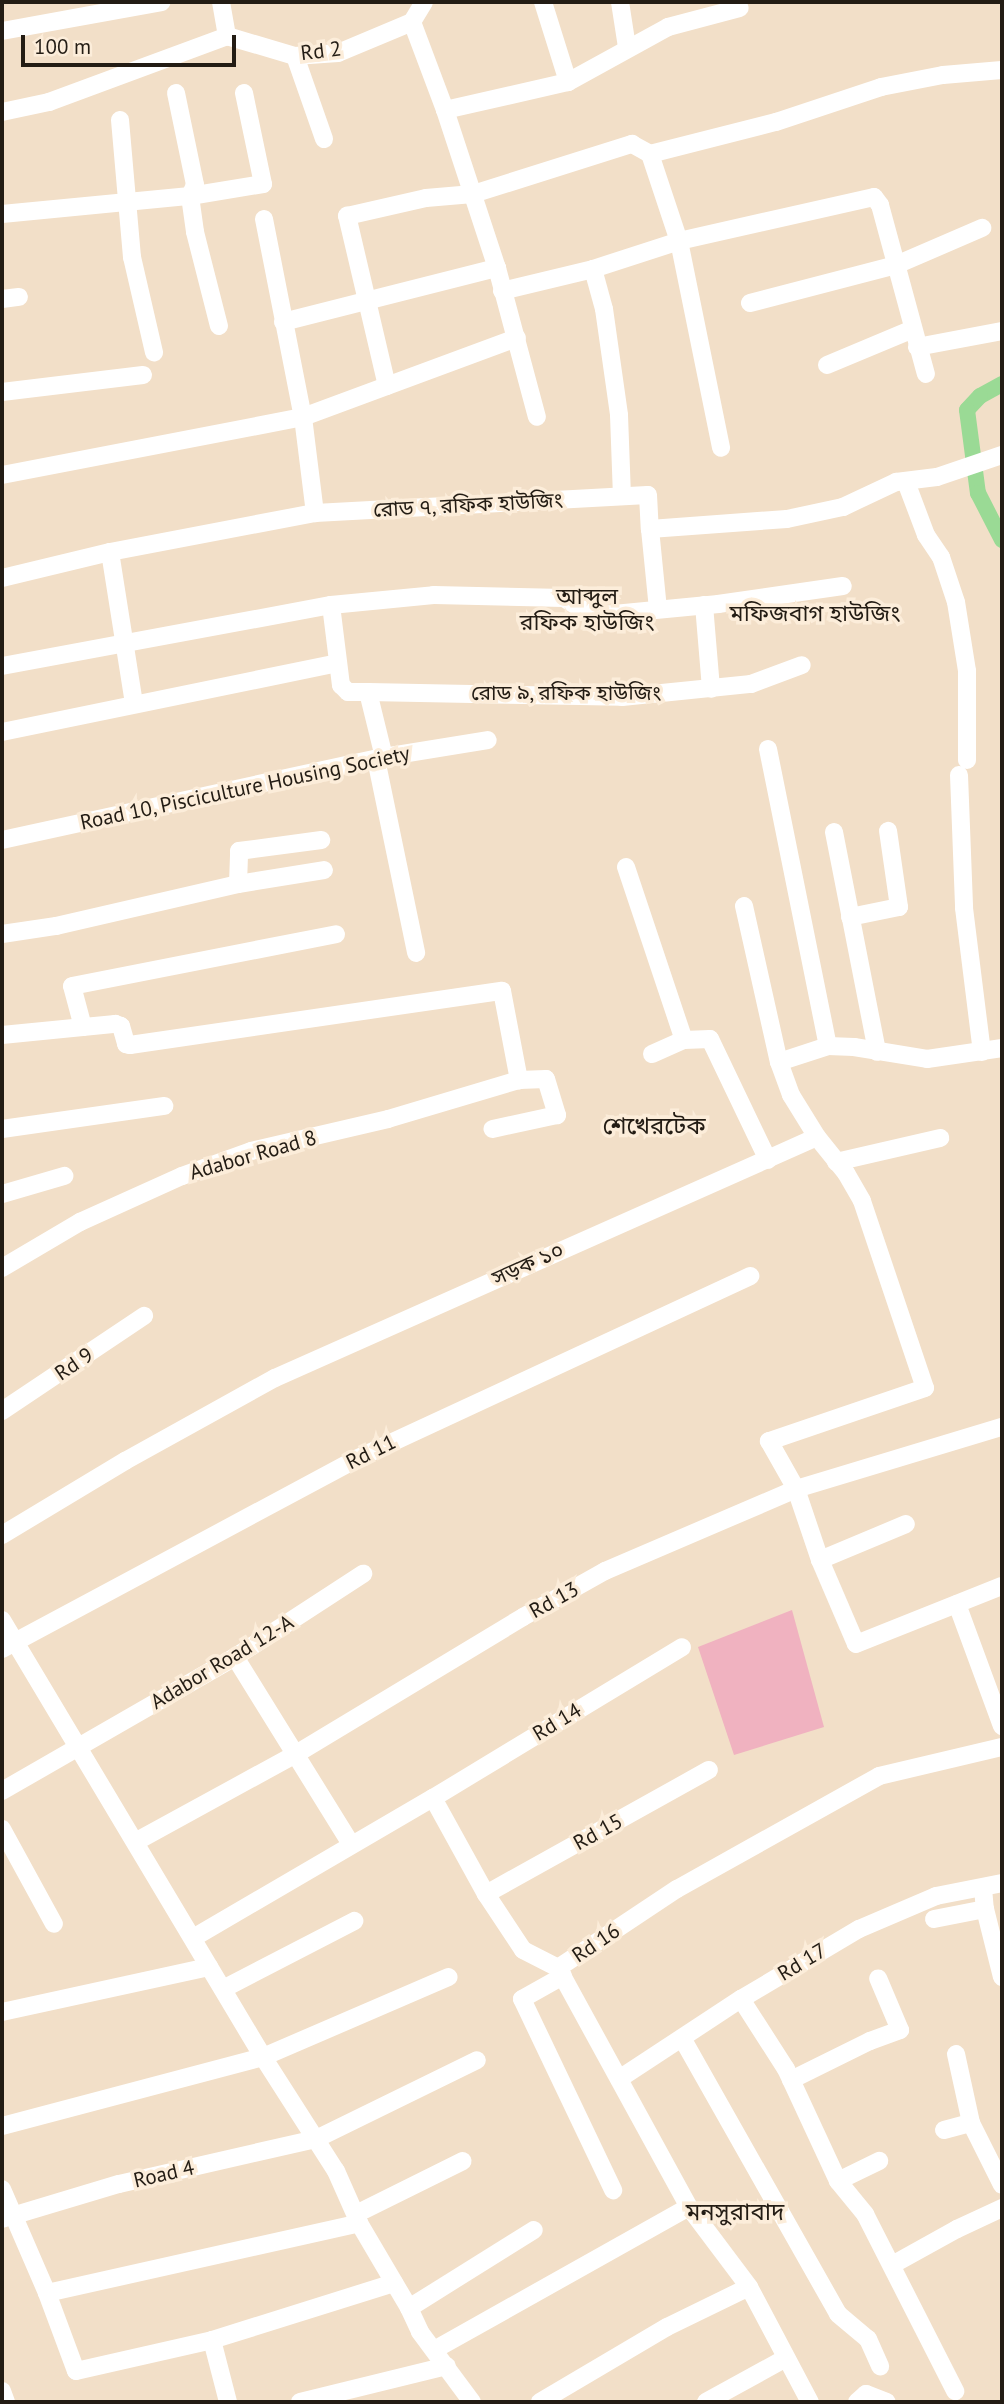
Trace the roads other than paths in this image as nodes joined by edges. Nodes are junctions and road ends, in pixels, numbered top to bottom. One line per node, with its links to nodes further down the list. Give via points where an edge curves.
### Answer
1 (161, 2): 8 (street)
2 (221, 2): 9 (street)
3 (424, 2): 7 (street)
4 (543, 2): 13 (street)
5 (620, 2): 10 (street)
6 (740, 8): 10 (street, via 668,27)
7 (412, 22): 11 (street, Rd 2, via 338,53); 16 (street)
8 (2, 31)
9 (227, 36): 11 (street, Rd 2); 17 (street, via 49,102)
10 (627, 47): 13 (street)
11 (295, 56): 19 (street)
12 (1002, 70): 20 (street, via 881,87 776,122)
13 (568, 82): 16 (street)
14 (176, 93): 22 (street, via 195,185)
15 (244, 93): 22 (street, via 263,184)
16 (446, 110): 21 (street)
17 (2, 112)
18 (120, 120): 23 (street)
19 (324, 139)
20 (650, 154): 21 (street, via 632,144); 27 (street)
21 (473, 194): 29 (street); 32 (street, via 426,198 347,216)
22 (190, 196): 23 (street); 35 (street)
23 (128, 202): 24 (street); 39 (street, via 132,257)
24 (2, 214)
25 (264, 219): 34 (street)
26 (982, 229): 28 (street)
27 (679, 241): 28 (street, via 874,197); 30 (street); 47 (street)
28 (896, 265): 33 (street); 38 (street)
29 (497, 268): 31 (street); 32 (street)
30 (593, 269): 31 (street); 51 (street, via 604,309 619,415)
31 (502, 291): 37 (street)
32 (368, 300): 34 (street); 43 (street)
33 (750, 303)
34 (283, 322): 45 (street)
35 (219, 326)
36 (1002, 331): 38 (street)
37 (517, 338): 43 (street); 46 (street)
38 (915, 338): 40 (street); 41 (street)
39 (154, 352)
40 (827, 365)
41 (926, 374)
42 (143, 375): 44 (street)
43 (387, 386): 45 (street)
44 (2, 392)
45 (303, 417): 49 (street); 52 (street)
46 (537, 417)
47 (720, 448)
48 (1000, 455): 50 (street)
49 (2, 475)
50 (906, 482): 53 (street, via 896,482 843,507 787,519); 89 (street, via 956,602 967,671 964,908)
51 (622, 496): 52 (street, রোড ৭, রফিক হাউজিং); 53 (street, রোড ৭, রফিক হাউজিং, via 648,495)
52 (315, 513): 54 (street, রোড ৭, রফিক হাউজিং)
53 (650, 529): 59 (street)
54 (110, 552): 55 (street, রোড ৭, রফিক হাউজিং); 60 (street)
55 (2, 578)
56 (843, 586): 58 (street)
57 (331, 605): 59 (street, via 434,596 564,598 593,616); 60 (street); 61 (street)
58 (704, 605): 59 (street); 64 (street)
59 (658, 609)
60 (125, 643): 63 (street); 66 (street)
61 (338, 663): 65 (street, via 343,690); 66 (street)
62 (802, 665): 64 (street, রোড ৯, রফিক হাউজিং, via 751,684)
63 (2, 666)
64 (711, 689): 65 (street, রোড ৯, রফিক হাউজিং, via 622,697)
65 (368, 692): 70 (street)
66 (134, 703): 67 (street)
67 (2, 732)
68 (488, 740): 70 (street, Road 10, Pisciculture Housing Society)
69 (768, 749): 86 (street)
70 (380, 758): 73 (street, Road 10, Pisciculture Housing Society); 82 (street)
71 (888, 831): 79 (street, via 900,907)
72 (834, 832): 79 (street)
73 (2, 840)
74 (321, 840): 77 (street, via 239,851)
75 (626, 867): 85 (street)
76 (324, 870): 77 (street)
77 (238, 884): 80 (street)
78 (744, 906): 91 (street)
79 (850, 917): 88 (street)
80 (2, 934)
81 (336, 934): 83 (street, via 72,986)
82 (416, 953)
83 (83, 1027): 84 (street); 92 (street, via 121,1026 130,1045 502,991)
84 (2, 1035)
85 (684, 1040): 90 (street); 98 (street, via 710,1039)
86 (828, 1046): 88 (street); 91 (street)
87 (1002, 1048): 89 (street)
88 (877, 1052): 89 (street, via 927,1059)
89 (982, 1052)
90 (652, 1054)
91 (779, 1062): 96 (street, via 792,1096)
92 (519, 1080): 95 (street, via 546,1079 557,1115); 102 (street, Adabor Road 8, via 181,1176 80,1222)
93 (164, 1107): 94 (street)
94 (2, 1129)
95 (492, 1129)
96 (817, 1137): 98 (street, সড়ক ১০); 99 (street)
97 (940, 1138): 99 (street)
98 (768, 1160): 109 (street, সড়ক ১০, via 275,1378)
99 (836, 1162): 107 (street, via 862,1201 925,1388 770,1439)
100 (64, 1177): 101 (street)
101 (2, 1194)
102 (2, 1268)
103 (750, 1276): 115 (street, Rd 11, via 354,1460)
104 (145, 1316): 105 (street, Rd 9)
105 (2, 1411)
106 (1002, 1427): 107 (street, Rd 13)
107 (796, 1489): 110 (street); 121 (street, Rd 13, via 605,1571)
108 (906, 1524): 110 (street)
109 (2, 1535)
110 (820, 1560): 113 (street, via 856,1644)
111 (363, 1574): 117 (street, Adabor Road 12-A)
112 (1002, 1586): 113 (street)
113 (957, 1604): 118 (street)
114 (2, 1620): 115 (street)
115 (7, 1646): 120 (street)
116 (682, 1647): 124 (street, Rd 14)
117 (235, 1657): 120 (street, Adabor Road 12-A); 121 (street)
118 (1002, 1726)
119 (1002, 1747): 137 (street, Rd 16, via 879,1776 677,1889)
120 (78, 1748): 123 (street, Adabor Road 12-A); 126 (street)
121 (296, 1754): 126 (street, Rd 13); 127 (street)
122 (709, 1770): 130 (street, Rd 15)
123 (2, 1791)
124 (433, 1798): 127 (street); 130 (street, Rd 16)
125 (2, 1829): 134 (street)
126 (136, 1841): 135 (street)
127 (351, 1844): 135 (street)
128 (1002, 1883): 129 (street, Rd 17)
129 (983, 1888): 131 (street); 142 (street, Rd 17, via 936,1896 859,1929)
130 (486, 1894): 137 (street, Rd 16, via 523,1950)
131 (985, 1909): 132 (street); 139 (street)
132 (934, 1919)
133 (354, 1921): 141 (street)
134 (54, 1924)
135 (193, 1938): 136 (street)
136 (209, 1967): 141 (street); 143 (street)
137 (561, 1972): 148 (street); 159 (street, via 522,1999)
138 (449, 1977): 146 (street)
139 (1002, 1977)
140 (878, 1979): 149 (street, via 900,2030)
141 (223, 1989): 146 (street)
142 (741, 1999): 144 (street, Rd 17); 149 (street)
143 (2, 2012)
144 (682, 2038): 148 (street, Rd 17); 174 (street, via 838,2314 868,2339)
145 (956, 2054): 150 (street)
146 (263, 2057): 151 (street); 153 (street)
147 (477, 2060): 153 (street, Road 4)
148 (619, 2079): 160 (street)
149 (791, 2080): 156 (street)
150 (971, 2123): 152 (street); 157 (street)
151 (2, 2126)
152 (944, 2130)
153 (316, 2139): 162 (street, Road 4, via 119,2184); 163 (street)
154 (463, 2161): 163 (street)
155 (879, 2161): 156 (street)
156 (838, 2181): 165 (street, via 865,2214)
157 (1002, 2185)
158 (2, 2189): 162 (street)
159 (613, 2190)
160 (689, 2207): 167 (street); 171 (street)
161 (1002, 2208): 165 (street)
162 (7, 2216): 168 (street)
163 (358, 2218): 166 (street); 168 (street)
164 (534, 2230): 169 (street)
165 (892, 2265): 175 (street)
166 (394, 2283): 169 (street); 170 (street)
167 (749, 2287): 172 (street); 181 (street, via 667,2326)
168 (47, 2293): 170 (street, via 76,2371)
169 (409, 2308): 171 (street)
170 (212, 2340): 178 (street)
171 (434, 2350): 173 (street)
172 (786, 2358): 182 (street); 183 (street)
173 (447, 2366): 179 (street); 180 (street)
174 (880, 2366)
175 (955, 2391)
176 (2, 2392): 177 (street)
177 (6, 2402)
178 (228, 2402)
179 (300, 2402)
180 (472, 2402)
181 (540, 2402)
182 (706, 2402)
183 (810, 2402)
184 (857, 2402): 185 (street, via 866,2394)
185 (887, 2402)

